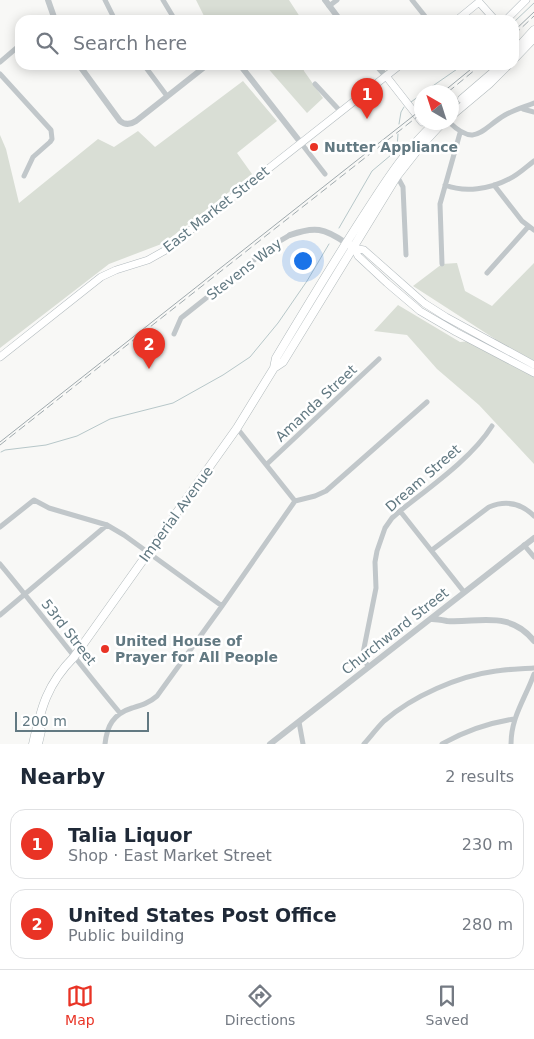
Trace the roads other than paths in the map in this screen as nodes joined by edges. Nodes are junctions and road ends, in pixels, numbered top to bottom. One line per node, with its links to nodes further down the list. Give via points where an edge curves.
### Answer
1 (48, 0): 10 (street)
2 (105, 0): 11 (street)
3 (163, 0): 12 (street)
4 (324, 0): 9 (street)
5 (337, 0): 9 (street)
6 (412, 0): 14 (street)
7 (526, 0): 17 (main road)
8 (478, 1): 15 (main road); 16 (main road)
9 (329, 6): 13 (street)
10 (53, 15)
11 (112, 15)
12 (172, 15)
13 (336, 15)
14 (424, 15)
15 (463, 15)
16 (491, 15)
17 (511, 15)
18 (534, 30): 20 (main road)
19 (534, 38): 22 (main road)
20 (519, 46)
21 (15, 49): 23 (street)
22 (519, 54)
23 (0, 62)
24 (83, 70): 35 (street, via 120,121 128,124 138,120)
25 (148, 70): 35 (street)
26 (200, 70): 35 (street)
27 (244, 70): 46 (street)
28 (381, 70): 33 (street)
29 (394, 70): 33 (main road, East Market Street)
30 (495, 70): 36 (main road)
31 (503, 70): 39 (main road)
32 (0, 74): 50 (street, via 51,130 52,139 33,157)
33 (386, 76): 40 (main road, East Market Street); 41 (main road)
34 (315, 84): 40 (street)
35 (167, 96)
36 (459, 103)
37 (534, 103): 38 (street)
38 (520, 108): 42 (street); 45 (street, via 479,134)
39 (459, 109)
40 (341, 112): 46 (main road, East Market Street)
41 (414, 112)
42 (534, 112)
43 (457, 130): 45 (street)
44 (431, 131): 49 (main road, Imperial Avenue, via 413,145)
45 (460, 133): 51 (street)
46 (301, 143): 48 (street); 62 (main road, East Market Street, via 164,251 100,277)
47 (534, 161): 52 (street, via 520,173)
48 (325, 174)
49 (395, 174): 56 (main road, Imperial Avenue); 57 (main road, Imperial Avenue); 58 (street, via 403,187)
50 (24, 176)
51 (445, 185): 52 (street, via 466,189); 59 (street, via 440,204)
52 (494, 186): 53 (street)
53 (528, 227): 54 (street); 60 (street)
54 (534, 230)
55 (290, 235): 56 (street, Stevens Way, via 311,229 325,230); 61 (street, Stevens Way, via 181,318)
56 (346, 243): 57 (main road, Stevens Way); 65 (main road, Imperial Avenue, via 276,358)
57 (354, 248): 64 (main road, via 364,250 424,303); 65 (main road, Imperial Avenue, via 283,362); 66 (main road, via 358,256 420,311)
58 (406, 255)
59 (442, 264)
60 (487, 273)
61 (174, 334)
62 (0, 357)
63 (379, 359): 70 (street, Amanda Street)
64 (534, 365)
65 (274, 368): 69 (main road, Imperial Avenue)
66 (534, 373)
67 (427, 402): 71 (street, via 326,491)
68 (492, 426): 72 (street, Dream Street, via 462,462)
69 (237, 428): 70 (street); 79 (main road, Imperial Avenue)
70 (268, 464): 71 (street)
71 (295, 501): 84 (street)
72 (400, 510): 78 (street); 89 (street, Dream Street, via 385,528 377,551 376,588 362,658)
73 (534, 516): 78 (street, via 518,505 494,505)
74 (107, 525): 75 (street, via 49,508 34,500); 79 (street); 83 (street)
75 (0, 527)
76 (534, 538): 77 (street, Churchward Street)
77 (524, 545): 80 (street); 82 (street, Churchward Street)
78 (432, 550): 82 (street)
79 (148, 552): 84 (street); 88 (main road, Imperial Avenue)
80 (534, 557)
81 (0, 564): 83 (street, 53rd Street)
82 (464, 592): 86 (street, Churchward Street)
83 (25, 594): 85 (street); 88 (street, 53rd Street)
84 (222, 606): 92 (street, via 157,696 144,705)
85 (0, 615)
86 (432, 619): 87 (street, via 502,620 518,627); 89 (street, Churchward Street)
87 (534, 640)
88 (74, 657): 92 (street, 53rd Street); 95 (main road, Imperial Avenue, via 45,698); 96 (main road, Imperial Avenue, via 49,699)
89 (368, 667): 94 (street, Churchward Street)
90 (534, 668): 100 (street, via 475,675 435,689 393,714)
91 (534, 674): 93 (street)
92 (120, 713): 97 (street, via 107,732)
93 (514, 719): 101 (street, via 480,727); 102 (street)
94 (300, 722): 98 (street, Churchward Street); 99 (street)
95 (33, 744)
96 (38, 744)
97 (105, 744)
98 (270, 744)
99 (303, 744)
100 (364, 744)
101 (442, 744)
102 (511, 744)

